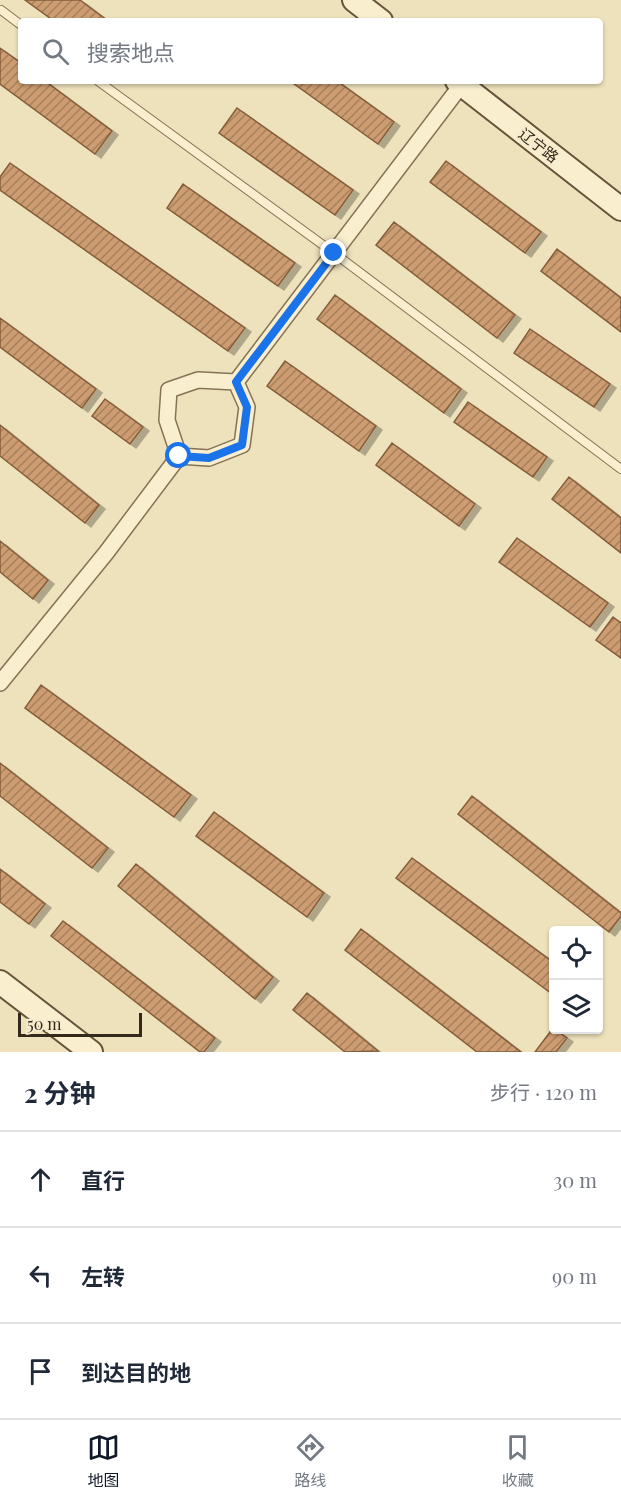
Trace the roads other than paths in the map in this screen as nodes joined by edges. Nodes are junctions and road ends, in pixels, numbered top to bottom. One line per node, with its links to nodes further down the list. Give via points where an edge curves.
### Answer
1 (354, 0): 3 (street)
2 (1, 10): 4 (lane)
3 (377, 18)
4 (18, 23)
5 (102, 84): 9 (lane)
6 (459, 84): 9 (street)
7 (461, 84): 8 (street, 辽宁路)
8 (621, 209)
9 (334, 253): 10 (street); 12 (lane)
10 (236, 382): 11 (street, via 247,407 242,445 209,458); 11 (street, via 198,380 169,390 167,420)
11 (179, 456): 13 (street)
12 (621, 469)
13 (0, 683)
14 (0, 982): 15 (street)
15 (91, 1052)

